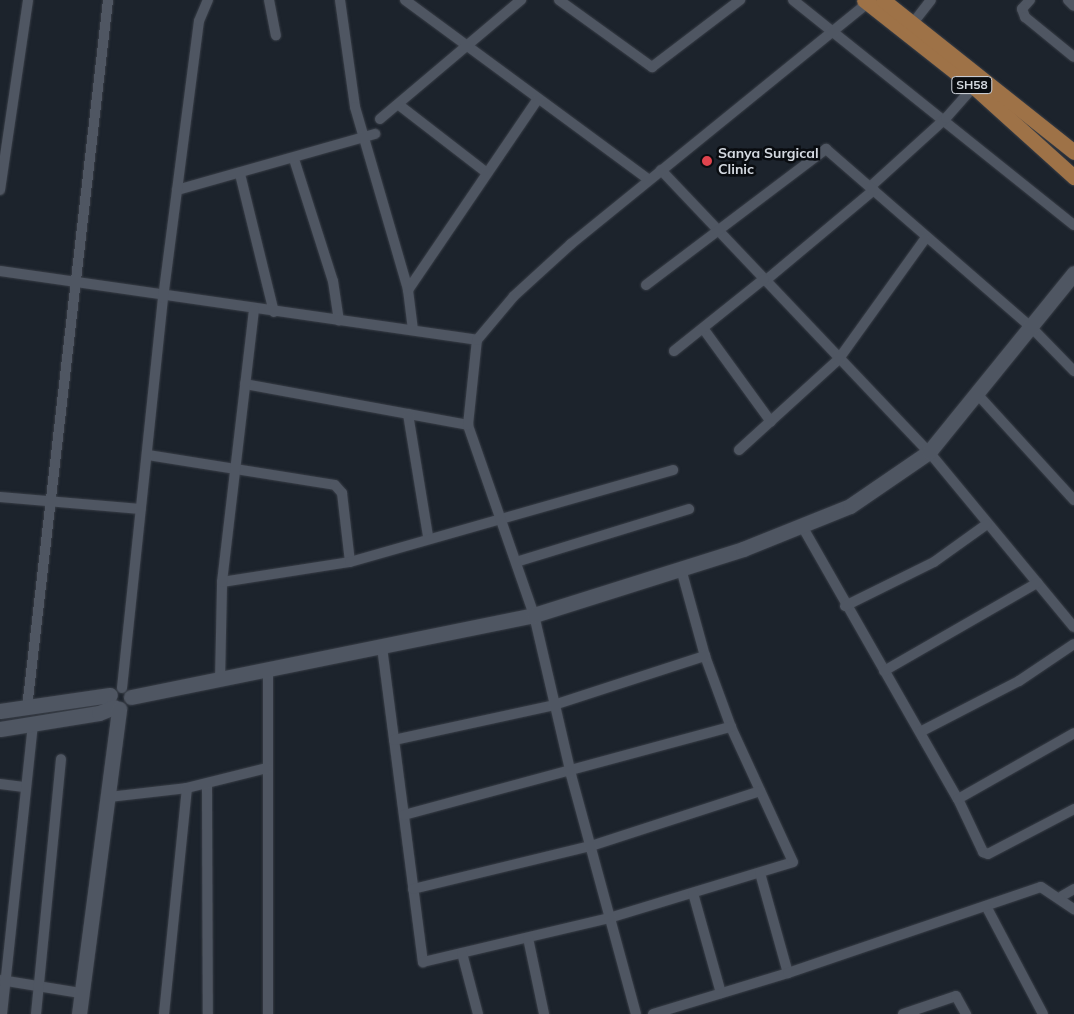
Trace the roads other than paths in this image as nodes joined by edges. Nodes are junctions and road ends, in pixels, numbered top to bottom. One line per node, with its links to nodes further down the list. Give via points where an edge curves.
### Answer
1 (28, 0): 37 (street)
2 (108, 0): 45 (street)
3 (208, 0): 38 (street, via 199,21)
4 (269, 0): 19 (street)
5 (340, 0): 28 (street)
6 (405, 0): 20 (street)
7 (521, 0): 20 (street)
8 (559, 0): 9 (street, via 652,67)
9 (740, 0)
10 (793, 0): 18 (street)
11 (883, 0): 17 (main road, SH58)
12 (931, 0): 17 (street)
13 (1030, 0): 21 (street, via 1022,9 1025,16)
14 (1068, 0): 16 (street)
15 (868, 1): 18 (street); 22 (main road, SH58)
16 (1074, 6)
17 (913, 23): 22 (main road, SH58)
18 (832, 32): 25 (street); 31 (street)
19 (276, 35)
20 (467, 42): 23 (street); 24 (street)
21 (1074, 57)
22 (978, 82): 25 (street); 29 (main road, SH58); 34 (main road, SH58)
23 (537, 100): 32 (street); 35 (street)
24 (399, 105): 26 (street); 32 (street)
25 (946, 118): 36 (street); 39 (street)
26 (380, 119)
27 (375, 134): 28 (street)
28 (364, 137): 30 (street); 47 (street)
29 (1073, 148)
30 (294, 159): 33 (street); 51 (street, via 335,289)
31 (661, 170): 35 (street); 40 (street)
32 (487, 173): 47 (street)
33 (240, 174): 38 (street); 50 (street)
34 (1074, 176)
35 (648, 180): 55 (street, via 514,296)
36 (872, 188): 40 (street, via 826,149); 41 (street); 44 (street)
37 (0, 190)
38 (177, 190): 48 (street)
39 (1074, 225)
40 (718, 229): 44 (street); 46 (street)
41 (925, 238): 52 (street); 57 (street)
42 (0, 271): 45 (street)
43 (1074, 273): 52 (street)
44 (764, 280): 54 (street); 57 (street)
45 (76, 284): 48 (street); 71 (street)
46 (646, 285)
47 (408, 290): 53 (street)
48 (163, 298): 49 (street); 66 (street)
49 (254, 310): 50 (street); 59 (street)
50 (274, 312): 51 (street)
51 (339, 321): 53 (street)
52 (1031, 327): 58 (street); 60 (street)
53 (413, 330): 55 (street)
54 (704, 331): 56 (street); 62 (street)
55 (477, 340): 63 (street)
56 (674, 351)
57 (838, 360): 62 (street); 65 (street)
58 (1074, 371)
59 (245, 384): 61 (street); 67 (street)
60 (979, 396): 65 (street); 70 (street)
61 (408, 414): 63 (street); 77 (street)
62 (771, 422): 64 (street)
63 (468, 425): 74 (street)
64 (739, 450)
65 (929, 452): 75 (street); 76 (street, via 886,484)
66 (148, 455): 67 (street); 72 (street)
67 (236, 466): 78 (street, via 339,488); 81 (street)
68 (673, 470): 74 (street)
69 (0, 497): 71 (street)
70 (1074, 500)
71 (50, 502): 72 (street); 94 (street)
72 (140, 509): 92 (street)
73 (689, 509): 79 (street)
74 (501, 521): 77 (street); 79 (street)
75 (987, 524): 82 (street); 83 (street, via 934,562)
76 (802, 526): 80 (street); 83 (street)
77 (428, 536): 78 (street)
78 (350, 562): 81 (street)
79 (516, 562): 84 (street)
80 (681, 569): 84 (street); 88 (street)
81 (222, 582): 91 (street)
82 (1037, 583): 85 (street); 89 (street)
83 (845, 606): 89 (street)
84 (534, 615): 87 (street); 93 (street)
85 (1074, 627)
86 (1074, 644): 99 (street, via 1019,681)
87 (382, 647): 90 (street); 101 (street)
88 (705, 656): 93 (street); 97 (street)
89 (884, 671): 99 (street)
90 (268, 672): 91 (street); 103 (street)
91 (220, 681): 92 (street)
92 (119, 699): 94 (street); 96 (street); 110 (street)
93 (554, 705): 101 (street); 104 (street)
94 (27, 708): 95 (street)
95 (0, 711)
96 (32, 724): 98 (street); 107 (street)
97 (731, 727): 104 (street); 109 (street)
98 (0, 728)
99 (920, 732): 111 (street)
100 (1074, 733): 111 (street)
101 (394, 740): 113 (street)
102 (62, 760): 127 (street)
103 (267, 768): 106 (street); 135 (street)
104 (571, 774): 113 (street); 114 (street)
105 (0, 784): 107 (street)
106 (206, 784): 108 (street); 134 (street)
107 (26, 787): 126 (street)
108 (187, 788): 110 (street); 133 (street)
109 (760, 791): 114 (street); 115 (street, via 793,862)
110 (109, 797): 128 (street)
111 (958, 799): 112 (street, via 988,854)
112 (1074, 809)
113 (404, 815): 116 (street)
114 (591, 846): 116 (street); 122 (street)
115 (760, 873): 118 (street); 125 (street)
116 (412, 889): 124 (street, via 423,962)
117 (1074, 889): 119 (street)
118 (693, 894): 122 (street); 129 (street)
119 (1062, 896): 120 (street, via 1042,886); 121 (street)
120 (986, 906): 125 (street); 142 (street)
121 (1074, 909)
122 (609, 918): 123 (street); 138 (street)
123 (528, 938): 124 (street); 137 (street)
124 (462, 953): 136 (street)
125 (788, 973): 129 (street)
126 (3, 980): 127 (street); 130 (street)
127 (39, 985): 128 (street); 131 (street)
128 (80, 993): 132 (street)
129 (721, 994): 139 (street)
130 (2, 1014)
131 (36, 1014)
132 (79, 1014)
133 (164, 1014)
134 (208, 1014)
135 (268, 1014)
136 (478, 1014)
137 (544, 1014)
138 (636, 1014)
139 (653, 1014)
140 (903, 1014): 141 (street, via 956,996)
141 (966, 1014)
142 (1043, 1014)

